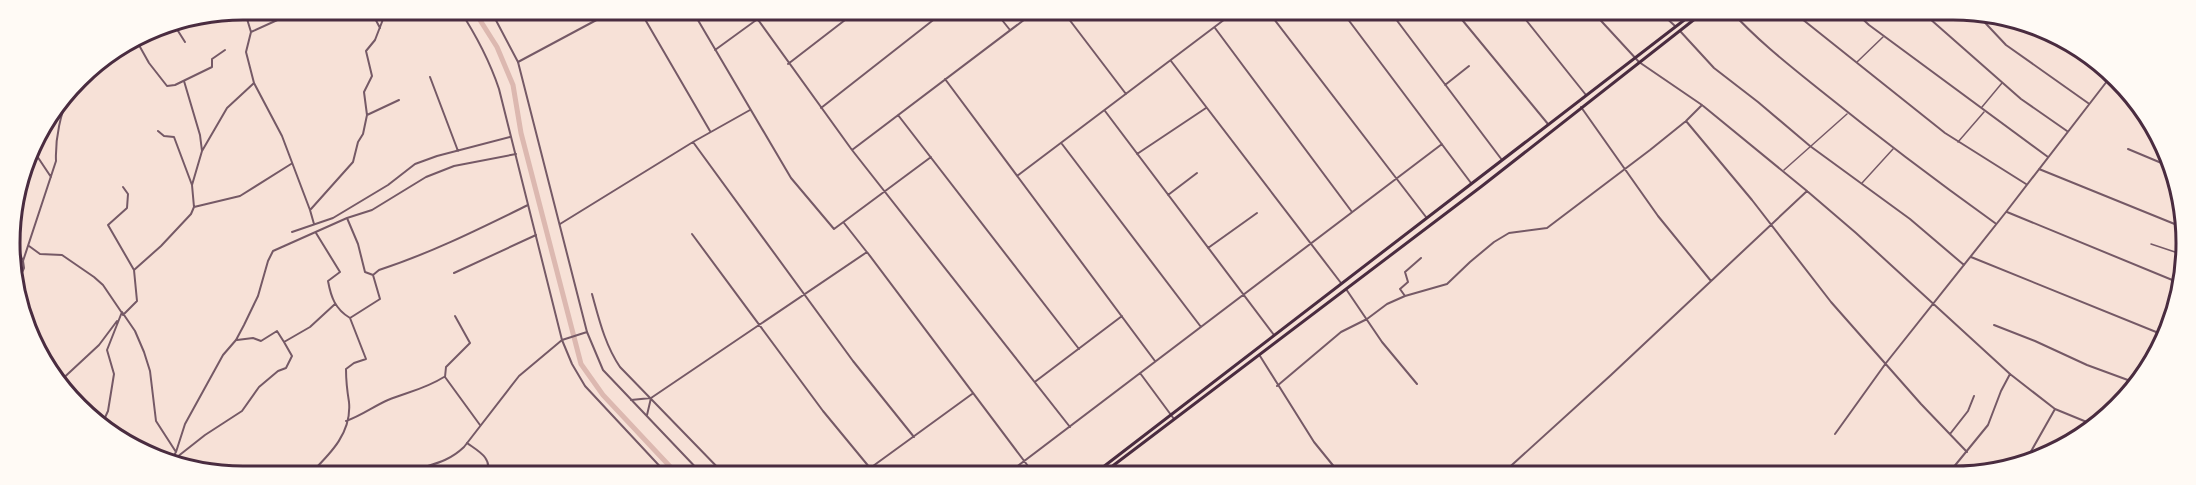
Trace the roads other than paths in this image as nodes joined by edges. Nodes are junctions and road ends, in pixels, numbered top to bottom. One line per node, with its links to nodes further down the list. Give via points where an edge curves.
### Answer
1 (247, 20): 37 (street)
2 (277, 20): 37 (street)
3 (376, 20): 32 (street)
4 (383, 20): 32 (street)
5 (466, 20): 78 (street, via 490,63)
6 (496, 20): 45 (street)
7 (594, 20): 45 (street)
8 (645, 20): 76 (street)
9 (698, 20): 42 (street)
10 (756, 20): 42 (street); 48 (street)
11 (845, 20): 48 (street)
12 (933, 20): 63 (street)
13 (1002, 20): 35 (street)
14 (1023, 20): 35 (street)
15 (1070, 20): 57 (street)
16 (1225, 20): 33 (street)
17 (1275, 20): 104 (street)
18 (1349, 20): 82 (street)
19 (1396, 20): 56 (street)
20 (1462, 20): 74 (street)
21 (1526, 20): 58 (street)
22 (1600, 20): 43 (street)
23 (1669, 20): 31 (street)
24 (1685, 20): 31 (main road)
25 (1693, 20): 36 (main road)
26 (1741, 20): 70 (street)
27 (1803, 20): 47 (street)
28 (1864, 20): 38 (street)
29 (1931, 20): 55 (street)
30 (1984, 21): 60 (street, via 2006,45)
31 (1676, 27): 43 (main road)
32 (380, 28): 71 (street, via 366,51 372,73 364,92)
33 (1215, 28): 44 (street); 117 (street)
34 (177, 29): 39 (street)
35 (1010, 30): 51 (street)
36 (1680, 30): 46 (main road); 83 (street, via 1714,68)
37 (251, 32): 54 (street, via 246,52)
38 (1883, 36): 47 (street); 65 (street)
39 (185, 42)
40 (139, 45): 53 (street, via 164,84)
41 (225, 50): 53 (street, via 212,59 212,67)
42 (715, 50): 66 (street)
43 (1635, 57): 46 (street); 58 (main road)
44 (1171, 61): 57 (street); 64 (street)
45 (518, 62): 124 (street)
46 (1639, 62): 61 (street); 62 (main road)
47 (1857, 62): 80 (street)
48 (788, 64): 63 (street)
49 (1469, 66): 56 (street)
50 (430, 77): 88 (street)
51 (945, 79): 72 (street); 101 (street)
52 (2106, 80): 60 (street)
53 (183, 81): 87 (street)
54 (254, 83): 87 (street, via 227,108); 96 (street, via 282,136)
55 (2002, 83): 65 (street); 77 (street)
56 (1445, 85): 94 (street)
57 (1127, 94): 67 (street)
58 (1586, 96): 74 (main road)
59 (399, 100): 71 (street)
60 (2089, 103): 77 (street)
61 (1702, 105): 73 (street); 99 (street)
62 (1581, 107): 98 (street); 105 (main road)
63 (821, 108): 86 (street)
64 (1206, 108): 90 (street); 132 (street)
65 (1981, 108): 68 (street)
66 (750, 110): 76 (street); 122 (street, via 798,186 834,229)
67 (1105, 111): 81 (street); 90 (street)
68 (1985, 111): 80 (street); 93 (street)
69 (62, 112): 103 (street)
70 (1848, 113): 83 (street); 84 (street)
71 (367, 115): 116 (street, via 353,162)
72 (898, 115): 86 (street); 92 (street)
73 (1686, 121): 98 (street); 127 (street)
74 (1549, 124): 94 (main road)
75 (158, 131): 109 (street, via 174,137)
76 (711, 132): 79 (street)
77 (2067, 132): 93 (street)
78 (510, 137): 88 (street); 89 (street)
79 (693, 142): 124 (street); 152 (street)
80 (1958, 142): 108 (street)
81 (1062, 144): 101 (street); 164 (street)
82 (1442, 144): 104 (street); 106 (street)
83 (1810, 146): 99 (street); 107 (street)
84 (1894, 149): 107 (street); 125 (street)
85 (2128, 149): 95 (street)
86 (852, 150): 112 (street)
87 (202, 151): 109 (street)
88 (458, 151): 123 (street, via 415,164 333,218)
89 (516, 154): 114 (street); 120 (street, via 453,166 417,182 372,210)
90 (1137, 154): 113 (street)
91 (37, 156): 103 (street)
92 (931, 157): 112 (street); 171 (street)
93 (2048, 158): 97 (street)
94 (1502, 160): 102 (main road)
95 (2162, 162)
96 (291, 163): 115 (street, via 240,196); 116 (street)
97 (2039, 169): 108 (street); 126 (street)
98 (1625, 170): 148 (street); 154 (street, via 1547,228 1509,233 1447,284)
99 (1783, 171): 111 (street)
100 (1197, 173): 113 (street)
101 (1017, 176): 159 (street)
102 (1481, 176): 105 (main road); 106 (main road)
103 (51, 177): 134 (street)
104 (1395, 179): 117 (street); 121 (street)
105 (1486, 182): 150 (main road)
106 (1472, 183): 121 (main road)
107 (1861, 183): 142 (street)
108 (2027, 184): 118 (street)
109 (192, 185): 115 (street)
110 (123, 187): 143 (street, via 128,194 127,208 108,225)
111 (1807, 191): 127 (street); 156 (street)
112 (885, 192): 122 (street); 180 (street)
113 (1168, 195): 135 (street)
114 (528, 205): 131 (street); 146 (street)
115 (194, 207): 143 (street)
116 (310, 210): 123 (street)
117 (1352, 212): 132 (street)
118 (2006, 212): 125 (street); 147 (street)
119 (1257, 213): 135 (street)
120 (347, 218): 129 (street); 146 (street, via 365,272)
121 (1426, 218): 149 (main road)
122 (844, 223): 136 (street)
123 (314, 224): 128 (street)
124 (560, 224): 165 (street)
125 (1996, 224): 139 (street)
126 (2176, 224)
127 (1771, 225): 148 (street); 174 (street, via 1831,302)
128 (292, 232)
129 (316, 233): 155 (street, via 340,272 328,280); 168 (street, via 273,251 258,296)
130 (692, 234): 163 (street)
131 (536, 235): 144 (street); 169 (street)
132 (1310, 244): 149 (street); 153 (street)
133 (2151, 244): 137 (street)
134 (28, 245): 141 (street); 157 (street, via 40,254 62,255 94,277)
135 (1208, 248): 153 (street)
136 (867, 252): 152 (street); 183 (street)
137 (2176, 252)
138 (20, 253): 141 (street)
139 (1971, 257): 142 (street); 166 (street)
140 (1421, 258): 154 (street, via 1404,272 1408,282 1400,289)
141 (23, 261): 145 (street)
142 (1964, 265): 156 (street)
143 (134, 270): 157 (street, via 137,301)
144 (454, 273)
145 (21, 274)
146 (373, 275): 160 (street, via 380,299)
147 (2173, 280)
148 (1711, 281): 219 (street)
149 (1341, 284): 167 (main road)
150 (1346, 289): 161 (street); 172 (main road)
151 (592, 294): 185 (street, via 613,357)
152 (806, 295): 163 (street); 198 (street)
153 (1244, 295): 164 (street); 167 (street)
154 (1405, 296): 161 (street)
155 (335, 304): 160 (street); 170 (street, via 310,327)
156 (1933, 304): 174 (street); 176 (street)
157 (123, 315): 178 (street, via 99,345)
158 (455, 316): 177 (street, via 470,343 446,367)
159 (1122, 316): 171 (street); 173 (street)
160 (351, 318): 192 (street, via 366,359 346,369)
161 (1367, 319): 181 (street); 182 (street, via 1341,332)
162 (1994, 325): 179 (street)
163 (759, 326): 185 (street); 212 (street)
164 (1201, 327): 173 (street)
165 (587, 332): 169 (street); 186 (street, via 603,370)
166 (2158, 333)
167 (1275, 335): 188 (main road)
168 (236, 340): 170 (street, via 261,341 277,331); 200 (street, via 185,424)
169 (562, 340): 194 (street, via 519,376); 209 (street, via 585,386)
170 (284, 342): 204 (street, via 292,356 286,368 259,387 242,411)
171 (1078, 349): 180 (street)
172 (1260, 356): 182 (street); 191 (main road)
173 (1156, 362): 175 (street)
174 (1886, 363): 196 (street); 197 (street)
175 (1140, 373): 188 (street); 195 (street)
176 (2010, 374): 187 (street); 201 (street, via 1988,425)
177 (445, 376): 192 (street, via 428,388 387,400); 194 (street)
178 (65, 377)
179 (2128, 380)
180 (1036, 381): 195 (street)
181 (1417, 384)
182 (1277, 386): 218 (street)
183 (972, 394): 198 (street); 205 (street)
184 (1974, 396): 197 (street)
185 (651, 398): 186 (street); 189 (street); 211 (street)
186 (631, 400): 189 (street)
187 (2055, 409): 193 (street); 202 (street)
188 (1171, 415): 191 (street); 216 (main road)
189 (647, 417): 210 (street)
190 (105, 418): 200 (street, via 114,374 107,350 122,312 135,331 150,371 156,421)
191 (1175, 419): 217 (main road)
192 (346, 421): 206 (street, via 344,434)
193 (2086, 422)
194 (481, 426): 199 (street)
195 (1070, 426): 205 (street)
196 (1835, 434)
197 (1950, 434): 201 (street)
198 (914, 436): 213 (street)
199 (467, 443): 207 (street, via 456,455); 208 (street, via 480,451)
200 (176, 452): 203 (street)
201 (1966, 452): 220 (street)
202 (2031, 452)
203 (174, 455)
204 (177, 456)
205 (1024, 461): 214 (street); 215 (street)
206 (318, 466)
207 (432, 466)
208 (488, 466)
209 (660, 466)
210 (694, 466)
211 (716, 466)
212 (868, 466)
213 (873, 466)
214 (1017, 466)
215 (1028, 466)
216 (1104, 466)
217 (1113, 466)
218 (1334, 466)
219 (1511, 466)
220 (1955, 466)

